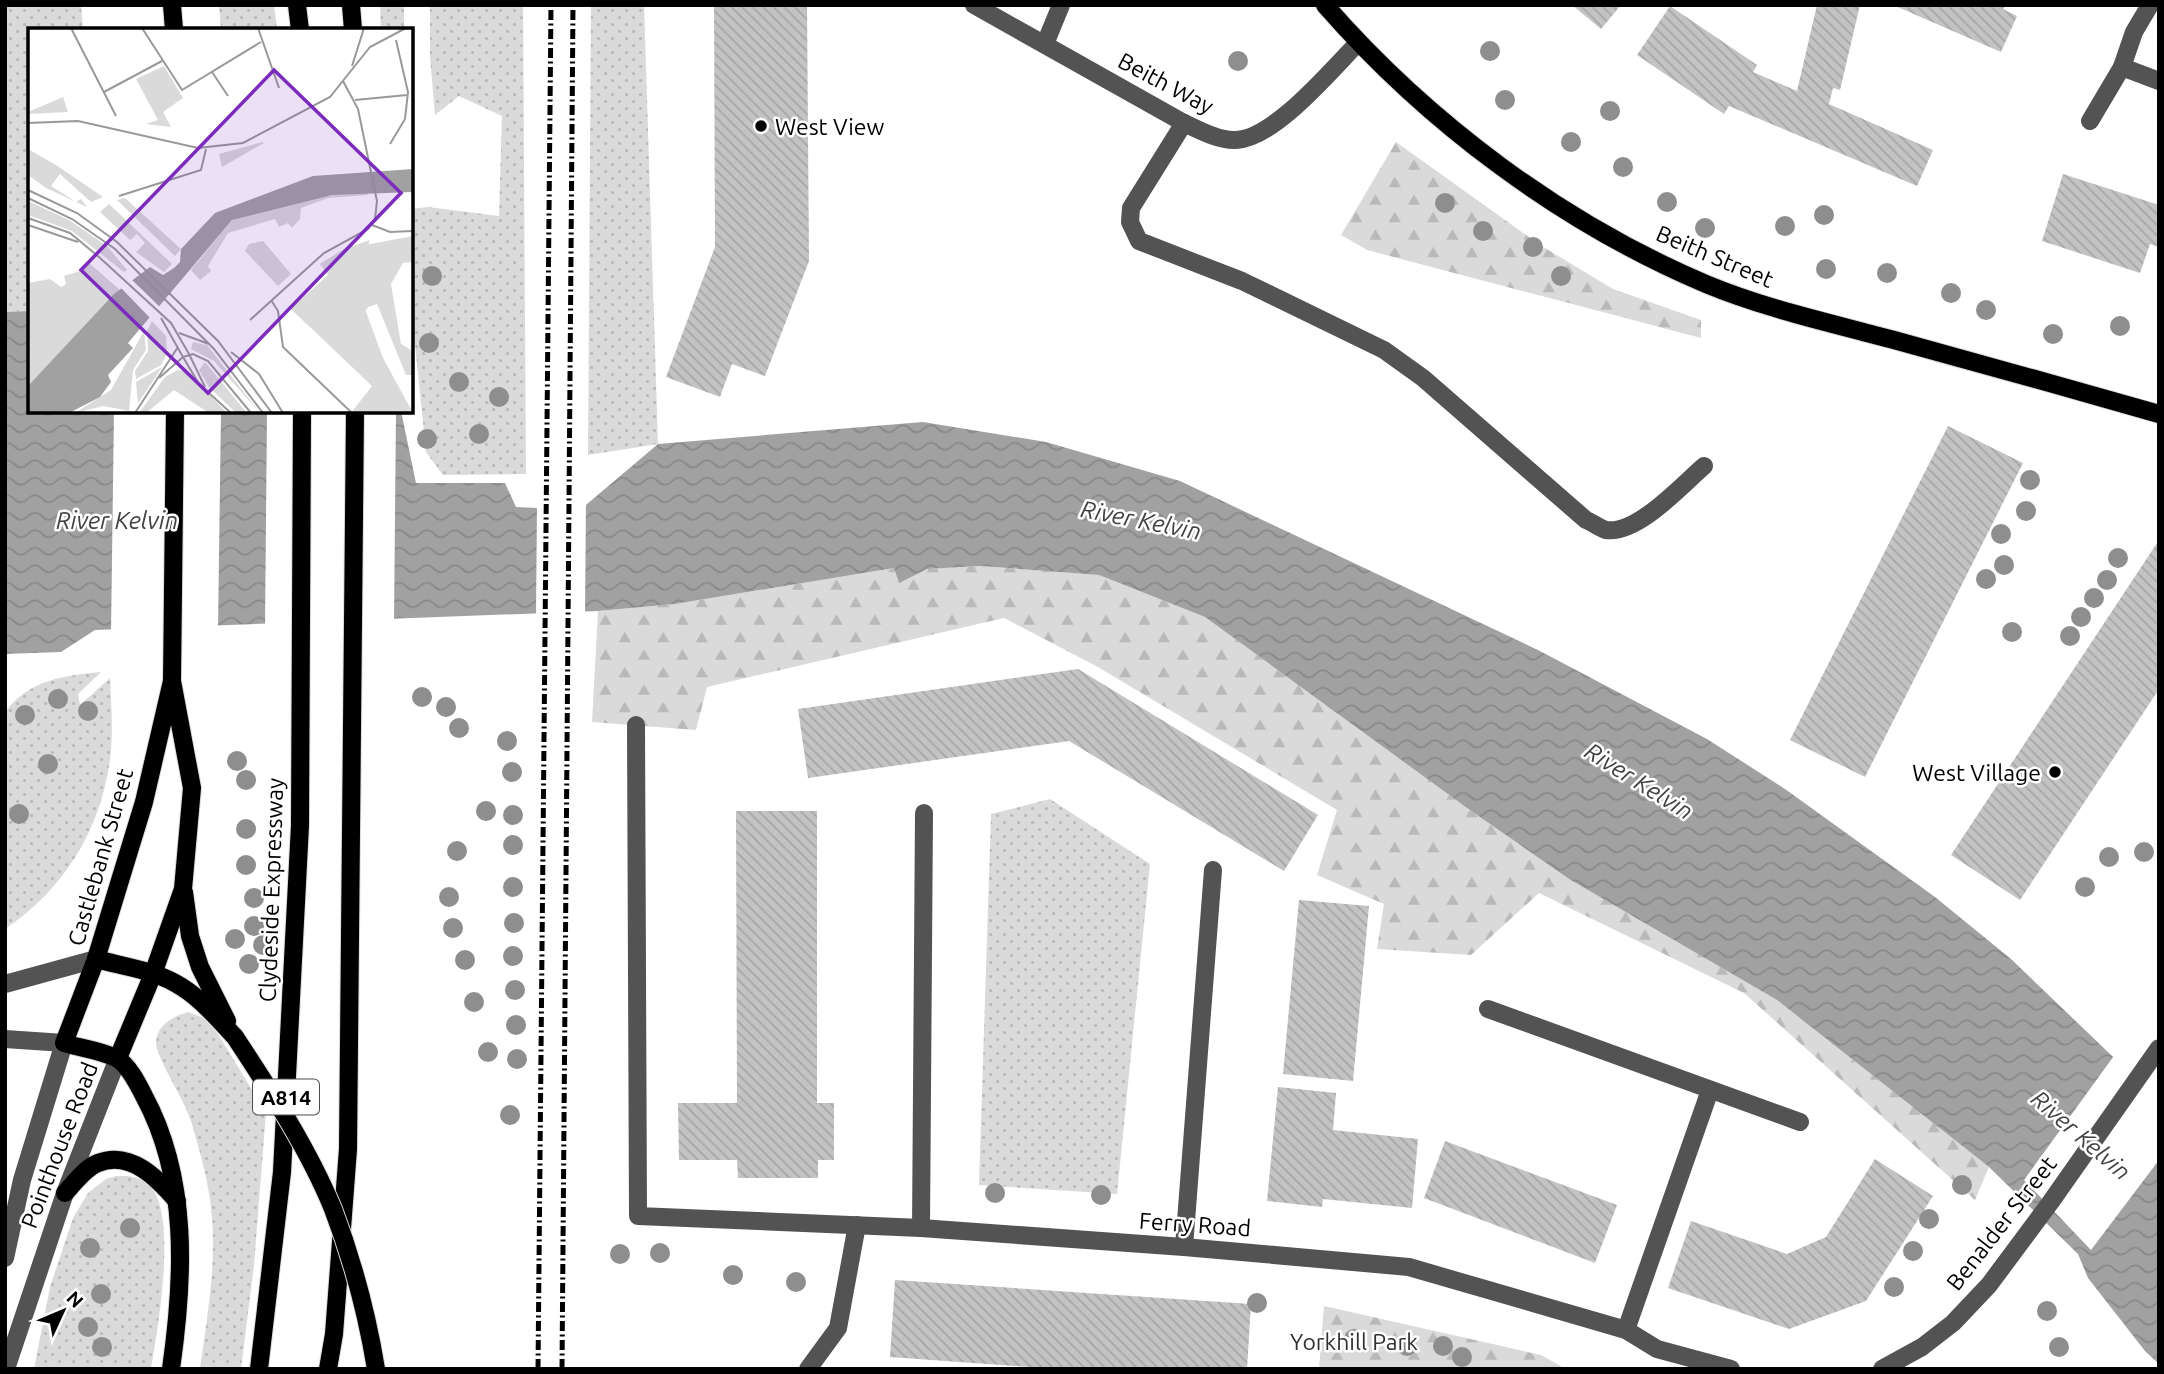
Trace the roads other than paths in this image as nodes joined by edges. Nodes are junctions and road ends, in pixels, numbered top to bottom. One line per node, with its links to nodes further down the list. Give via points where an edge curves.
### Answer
1 (173, 5): 8 (main road)
2 (297, 5): 9 (main road)
3 (351, 5): 10 (main road)
4 (974, 5): 12 (street, Beith Way)
5 (1061, 5): 12 (street)
6 (1325, 5): 11 (main road, Beith Street)
7 (2150, 5): 13 (street)
8 (174, 28)
9 (300, 28)
10 (353, 28)
11 (1358, 43): 16 (street, Beith Way, via 1281,120 1260,134 1236,140); 20 (main road, Beith Street, via 1424,105 1517,178 1660,263 1753,302)
12 (1045, 44): 16 (street, Beith Way)
13 (2122, 67): 14 (street); 15 (street)
14 (2159, 81)
15 (2090, 121)
16 (1184, 123): 21 (street, via 1131,208 1130,222 1139,241 1242,281 1384,350 1423,378 1586,520 1606,530 1647,517)
17 (176, 413): 22 (main road, Castlebank Street)
18 (302, 413): 47 (main road, Clydeside Expressway / A814, via 300,825 282,1172)
19 (355, 413): 48 (main road, A814, via 348,1149)
20 (2159, 414)
21 (1704, 466)
22 (172, 681): 26 (main road, Castlebank Street, via 192,789); 27 (main road, Castlebank Street, via 144,802)
23 (636, 725): 40 (street, Ferry Road, via 638,1216)
24 (924, 813): 41 (street)
25 (1213, 870): 42 (street)
26 (183, 889): 28 (main road, Castlebank Street); 31 (main road, via 200,967)
27 (96, 959): 28 (main road); 29 (street); 33 (main road, Castlebank Street)
28 (153, 974): 31 (main road, via 192,995); 35 (main road, Castlebank Street)
29 (5, 984)
30 (1488, 1009): 36 (street)
31 (236, 1037): 49 (main road, A814, bridge, via 332,1207 366,1316)
32 (5, 1039): 33 (street)
33 (64, 1043): 35 (main road); 43 (street, Pointhouse Road, via 22,1180)
34 (2159, 1048): 52 (street, Benalder Street, via 1989,1285 1953,1324)
35 (118, 1058): 38 (street, Pointhouse Road); 39 (main road, via 151,1108 171,1166)
36 (1710, 1090): 37 (street); 44 (street)
37 (1800, 1122)
38 (65, 1193): 39 (main road, via 98,1163 118,1161 155,1176); 45 (street, Pointhouse Road)
39 (177, 1201): 46 (main road, via 180,1246)
40 (857, 1225): 41 (street, Ferry Road); 50 (street, via 838,1328)
41 (921, 1228): 42 (street, Ferry Road)
42 (1184, 1247): 44 (street, Ferry Road, via 1409,1266)
43 (5, 1258)
44 (1626, 1330): 51 (street, Ferry Road, via 1657,1349)
45 (6, 1369)
46 (171, 1369)
47 (260, 1369)
48 (328, 1369)
49 (376, 1369)
50 (808, 1369)
51 (1731, 1369)
52 (1882, 1369)

